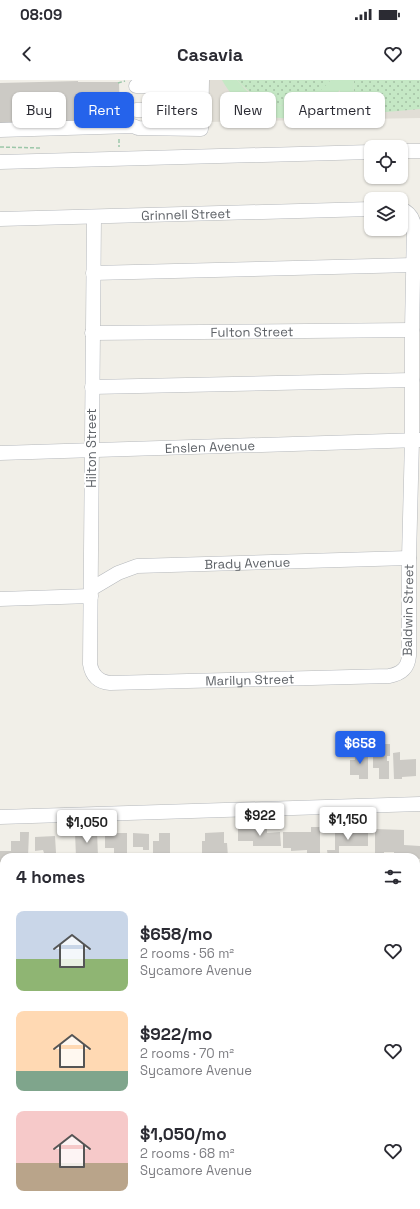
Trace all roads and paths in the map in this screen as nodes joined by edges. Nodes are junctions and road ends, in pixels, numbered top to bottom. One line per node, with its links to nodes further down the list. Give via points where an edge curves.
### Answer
1 (118, 83): 2 (path)
2 (132, 83): 3 (street)
3 (201, 83)
4 (136, 110): 5 (street)
5 (142, 110)
6 (142, 128): 7 (street, via 133,126)
7 (0, 130)
8 (118, 138): 9 (path)
9 (119, 150)
10 (408, 151): 11 (street)
11 (420, 151)
12 (364, 152): 13 (street)
13 (0, 162)
14 (364, 209): 16 (street, Grinnell Street)
15 (408, 215): 18 (street, Baldwin Street, via 414,226)
16 (94, 217): 17 (street, Grinnell Street); 19 (street, Hilton Street)
17 (0, 219)
18 (413, 265): 19 (street); 20 (street, Baldwin Street)
19 (93, 273): 21 (street, Hilton Street)
20 (412, 330): 21 (street, Fulton Street); 22 (street, Baldwin Street)
21 (92, 333): 23 (street, Hilton Street)
22 (412, 380): 23 (street); 24 (street, Baldwin Street)
23 (92, 387): 25 (street, Hilton Street)
24 (416, 440): 25 (street, Enslen Avenue); 27 (street, Baldwin Street)
25 (91, 451): 26 (street, Enslen Avenue); 28 (street, Hilton Street)
26 (0, 453)
27 (409, 558): 28 (street, Brady Avenue, via 137,566 118,573); 30 (street, Baldwin Street, via 409,656)
28 (91, 593): 29 (street, Brady Avenue); 31 (street, Hilton Street, via 90,664)
29 (0, 599)
30 (403, 670): 31 (street, Marilyn Street, via 389,676 110,683)
31 (96, 678)
32 (420, 804): 33 (street)
33 (0, 817)

